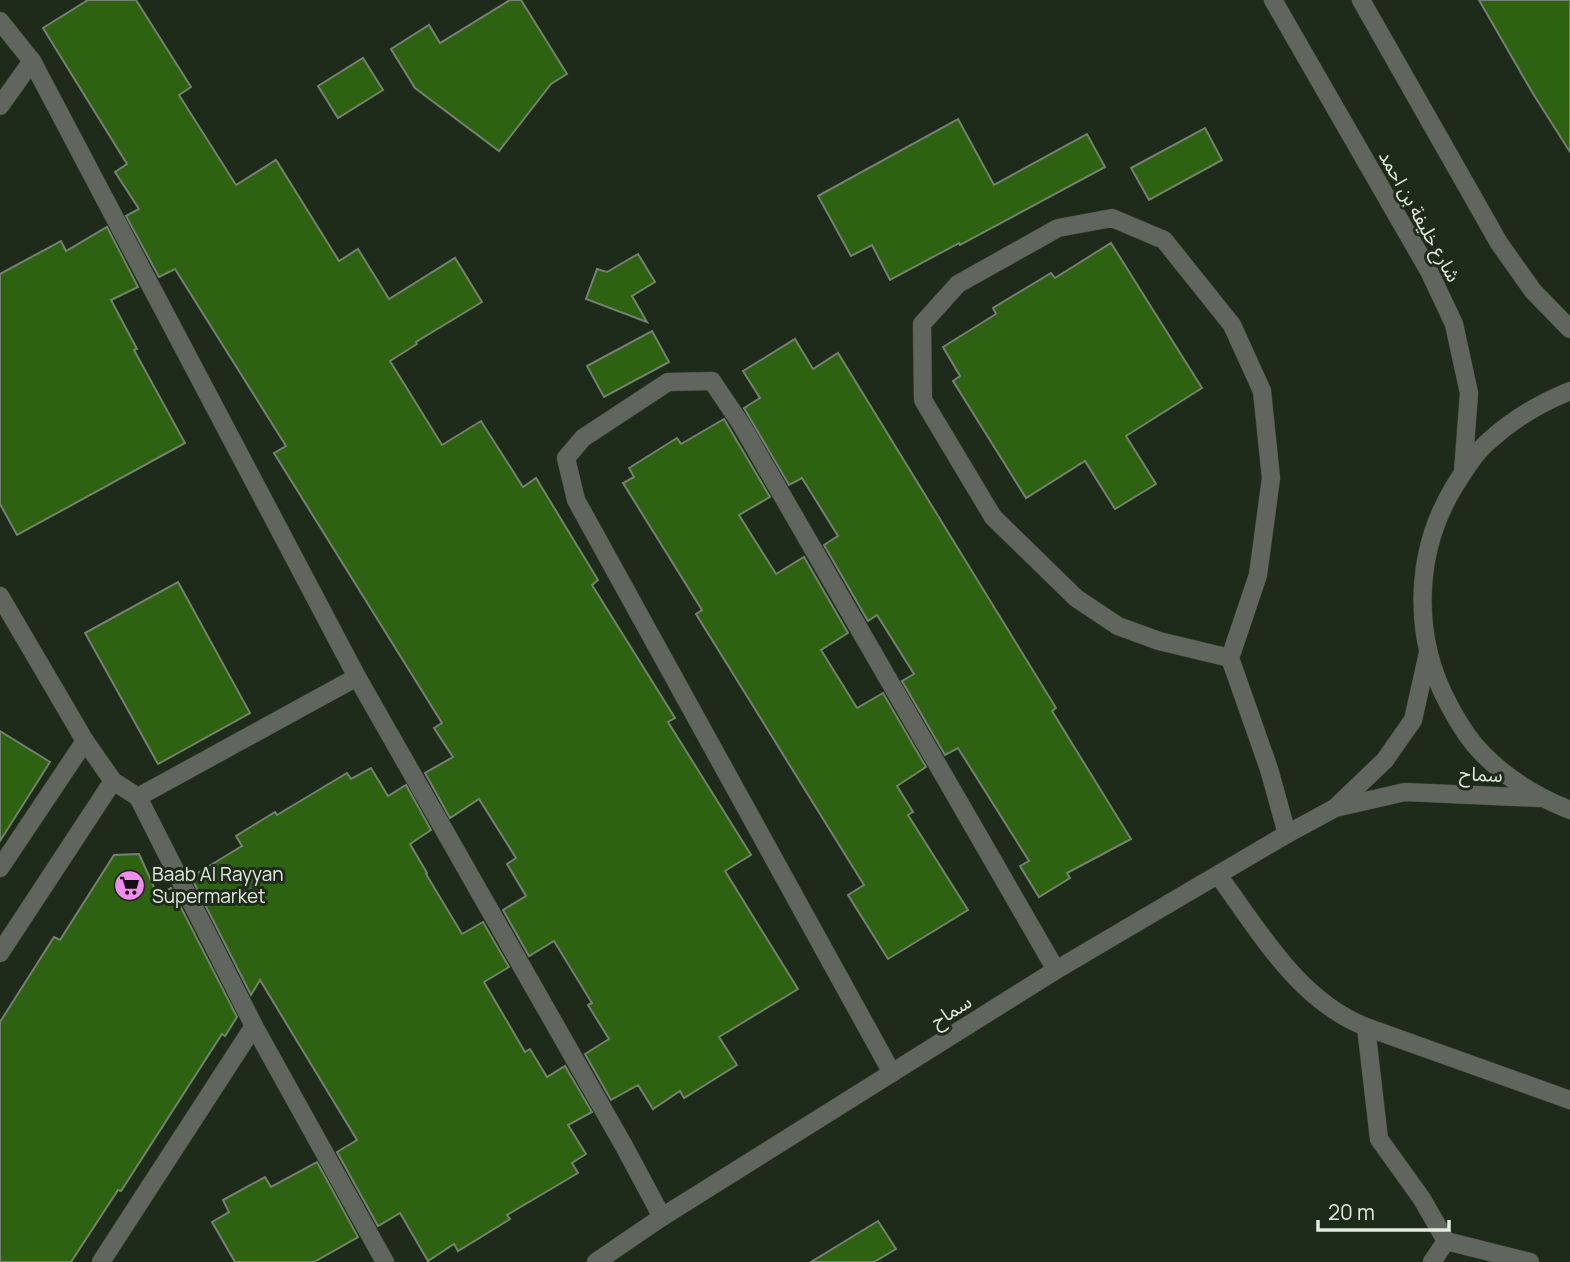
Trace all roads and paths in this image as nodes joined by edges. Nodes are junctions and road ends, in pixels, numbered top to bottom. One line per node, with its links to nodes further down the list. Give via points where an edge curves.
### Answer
1 (1273, 0): 8 (street, شارع خليفة بن احمد, via 1429,271 1454,324 1469,393)
2 (1361, 0): 6 (street, via 1499,243 1533,290)
3 (0, 21): 4 (street)
4 (32, 61): 5 (street); 12 (street)
5 (0, 106)
6 (1570, 329)
7 (1570, 391): 8 (street, via 1517,418 1487,442)
8 (1463, 472): 10 (street, via 1430,540 1423,578)
9 (0, 596): 13 (street)
10 (1428, 653): 16 (street, via 1440,689 1481,752); 17 (street, سماح, via 1413,720 1385,760)
11 (1230, 658): 11 (street, via 1258,575 1271,478 1262,391 1232,325 1164,240 1112,218 1058,229 958,284 922,324 923,400 993,517 1076,598 1118,626); 19 (street)
12 (358, 677): 15 (street); 28 (street)
13 (85, 741): 14 (street); 20 (street)
14 (113, 781): 15 (street); 22 (street)
15 (138, 797): 24 (street)
16 (1541, 798): 17 (street, سماح, via 1405,792); 18 (street)
17 (1335, 808): 19 (street, سماح)
18 (1570, 810)
19 (1287, 834): 21 (street, سماح)
20 (0, 868)
21 (1217, 875): 23 (street, سماح); 25 (street, via 1306,989)
22 (0, 953)
23 (1056, 970): 26 (street, سماح); 26 (street, via 712,380 668,382 583,438 566,458 576,500)
24 (254, 1026): 30 (street); 31 (street)
25 (1366, 1027): 27 (street); 29 (street, via 1379,1139)
26 (892, 1073): 28 (street, سماح)
27 (1570, 1100)
28 (663, 1217): 32 (street, سماح)
29 (1446, 1241): 33 (street); 34 (street)
30 (101, 1262)
31 (385, 1262)
32 (596, 1262)
33 (1432, 1262)
34 (1530, 1262)

